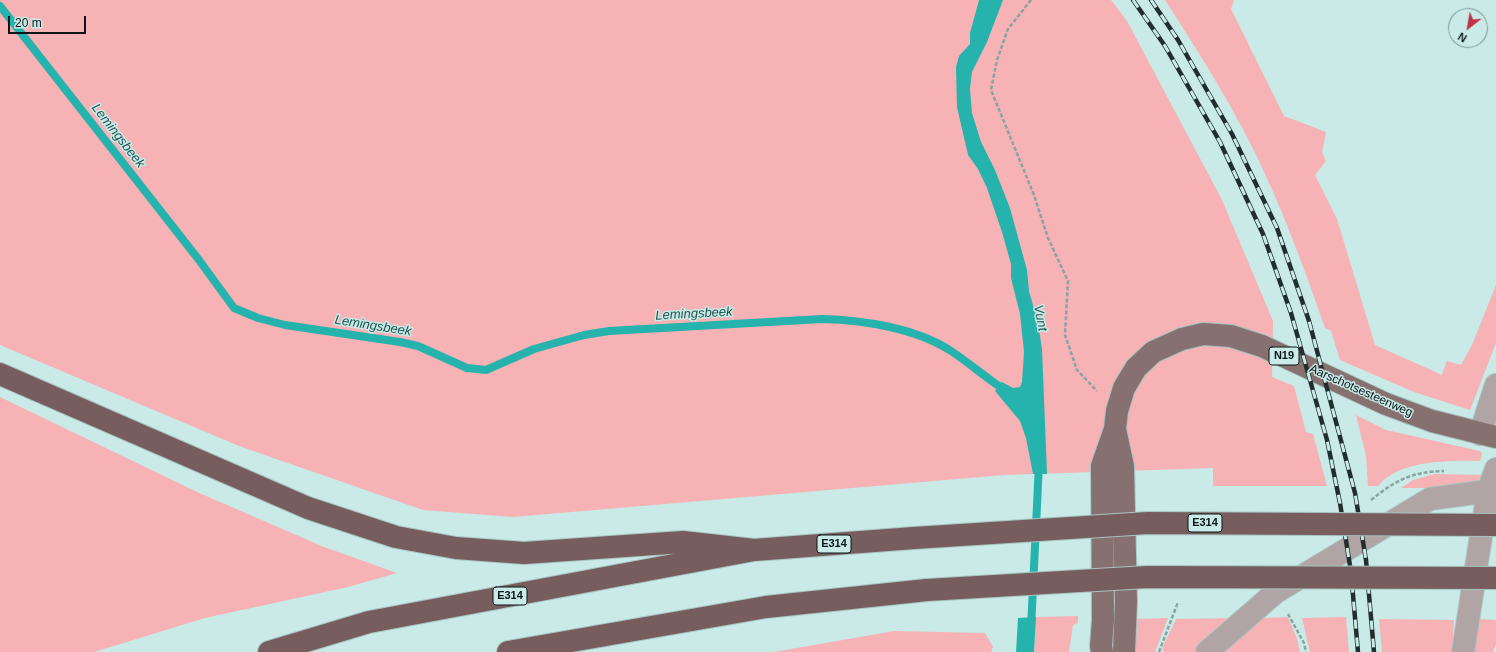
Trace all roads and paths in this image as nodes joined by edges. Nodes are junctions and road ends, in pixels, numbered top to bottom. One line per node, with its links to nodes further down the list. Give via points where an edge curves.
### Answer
1 (1031, 0): 4 (path, via 1008,29 996,60 990,90 1034,195 1048,238 1068,281 1065,335 1076,370)
2 (0, 374): 9 (highway, via 308,508 396,537 456,548 524,553 683,542)
3 (1496, 385): 5 (lane)
4 (1116, 420): 5 (main road, Aarschotsesteenweg / N19, via 1124,388 1136,368 1153,352 1182,338 1203,334 1231,336 1262,346 1386,404 1432,421); 14 (main road, Aarschotsesteenweg / N19, via 1102,466); 15 (main road, Aarschotsesteenweg / N19, via 1123,466 1126,602)
5 (1488, 435)
6 (1496, 469): 7 (lane)
7 (1488, 491): 17 (lane, via 1430,499 1276,592); 18 (lane)
8 (1496, 525): 9 (highway, E314, bridge, via 1148,523)
9 (754, 550): 12 (highway, E314, via 369,622)
10 (1496, 578): 13 (highway, bridge, via 1147,577 927,590 766,607)
11 (1179, 602): 16 (path)
12 (268, 652)
13 (508, 652)
14 (1102, 652)
15 (1124, 652)
16 (1159, 652)
17 (1207, 652)
18 (1463, 652)

